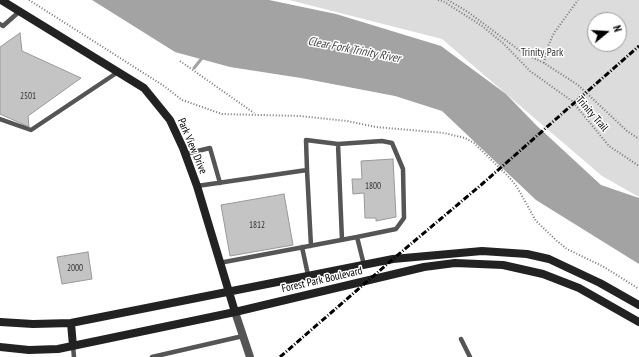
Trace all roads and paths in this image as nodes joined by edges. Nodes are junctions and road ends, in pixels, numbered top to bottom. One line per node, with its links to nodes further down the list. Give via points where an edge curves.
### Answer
1 (1, 0): 7 (main road, Park View Drive)
2 (29, 0): 14 (path, via 182,100 222,114)
3 (438, 0): 6 (path, Trinity Trail)
4 (448, 0): 9 (path)
5 (578, 0): 12 (path, via 554,33)
6 (444, 1): 10 (path, Trinity Trail)
7 (20, 11): 8 (lane, via 4,26); 13 (main road, Park View Drive)
8 (0, 24)
9 (506, 41): 10 (path); 12 (path)
10 (504, 44): 19 (path, Trinity Trail, via 530,71 572,101 609,146)
11 (180, 61): 14 (path)
12 (544, 63): 16 (path, via 578,85)
13 (119, 71): 15 (lane, via 31,130); 18 (main road, Park View Drive, via 144,88 170,120)
14 (255, 114): 30 (path, via 347,121 466,138 510,177 536,221 557,241)
15 (0, 119)
16 (639, 139)
17 (338, 144): 20 (lane, via 306,140); 23 (lane, via 382,141 392,143 403,169 404,218 396,229); 24 (lane)
18 (185, 154): 21 (lane, via 210,148); 22 (main road, Park View Drive)
19 (639, 166)
20 (307, 170): 21 (lane); 25 (lane)
21 (220, 183): 22 (lane)
22 (197, 186): 27 (main road, Park View Drive)
23 (357, 237): 24 (lane); 28 (lane)
24 (342, 240): 25 (lane)
25 (311, 246): 26 (lane)
26 (302, 247): 27 (lane); 29 (lane)
27 (220, 263): 31 (main road, Park View Drive)
28 (364, 265): 29 (main road, Forest Park Boulevard); 32 (main road, Forest Park Boulevard, via 449,252 498,251 527,254 549,259 570,268)
29 (308, 276): 31 (main road, Forest Park Boulevard)
30 (639, 289)
31 (229, 290): 33 (main road, Park View Drive); 36 (main road, Forest Park Boulevard)
32 (639, 305)
33 (235, 312): 35 (main road, Forest Park Boulevard, via 424,267 472,263 515,267 555,278 579,288); 37 (street); 39 (main road, Forest Park Boulevard)
34 (0, 322): 36 (main road, Forest Park Boulevard)
35 (639, 322)
36 (71, 323): 39 (main road)
37 (243, 336): 42 (lane); 43 (street)
38 (461, 338): 44 (lane)
39 (73, 346): 40 (main road, Forest Park Boulevard, via 42,349); 41 (lane)
40 (0, 347)
41 (74, 357)
42 (152, 357)
43 (250, 357)
44 (470, 357)

